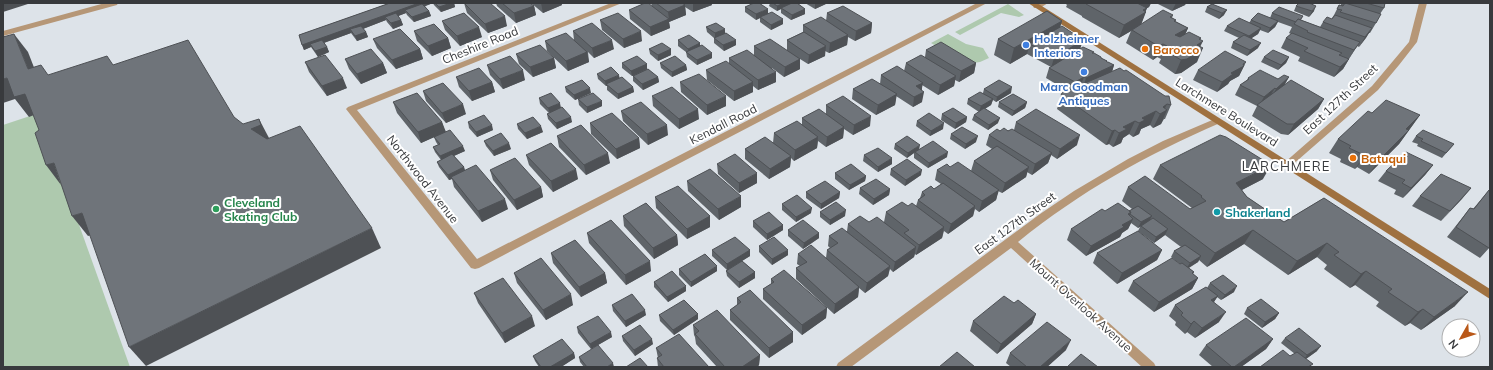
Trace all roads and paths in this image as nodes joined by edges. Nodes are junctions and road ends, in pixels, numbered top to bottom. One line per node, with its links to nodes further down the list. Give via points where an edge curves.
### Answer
1 (114, 3): 6 (street)
2 (618, 3): 7 (street, Cheshire Road)
3 (982, 3): 11 (street, Kendall Road)
4 (1423, 3): 9 (street, East 127th Street, via 1412,42 1396,63 1375,88)
5 (1038, 4): 8 (main road, Larchmere Boulevard)
6 (3, 34)
7 (351, 109): 11 (street, Northwood Avenue)
8 (1217, 121): 9 (main road, Larchmere Boulevard); 10 (street, East 127th Street, via 1116,170 1037,221)
9 (1287, 165): 12 (main road, Larchmere Boulevard)
10 (1011, 242): 13 (street, East 127th Street); 14 (street, Mount Overlook Avenue)
11 (475, 265)
12 (1490, 295)
13 (842, 367)
14 (1150, 367)

